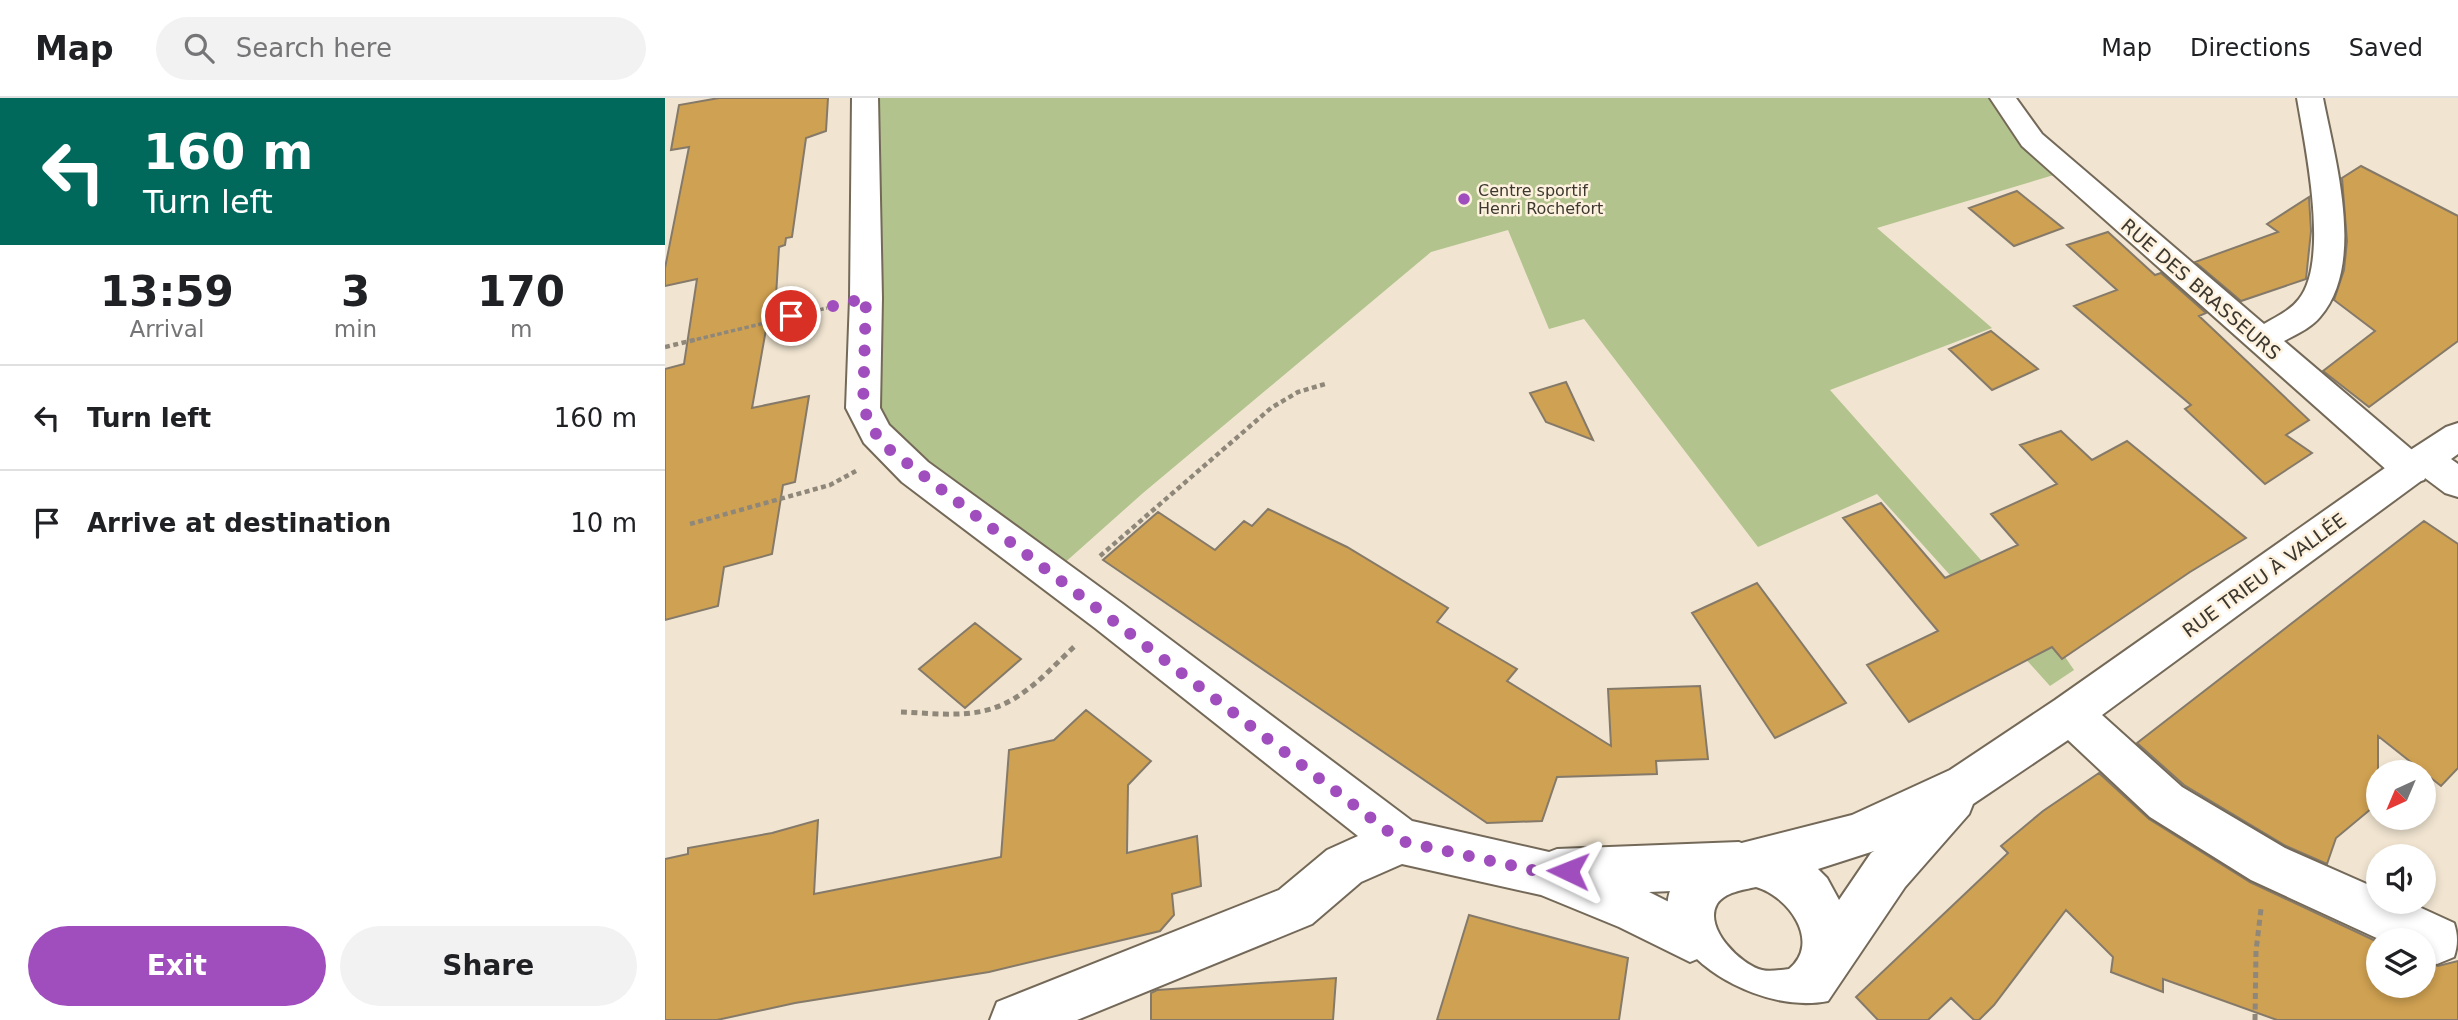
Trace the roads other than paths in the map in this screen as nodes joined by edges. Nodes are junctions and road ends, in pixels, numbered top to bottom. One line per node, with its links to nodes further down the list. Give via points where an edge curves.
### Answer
1 (865, 98): 10 (street, via 863,408 876,434 915,472)
2 (2003, 98): 4 (street, RUE DES BRASSEURS, via 2032,140)
3 (2310, 98): 4 (street, via 2330,247 2321,292 2309,309)
4 (2260, 341): 6 (street, RUE DES BRASSEURS)
5 (2458, 436): 6 (street, RUE TRIEU À VALLÉE)
6 (2418, 464): 7 (street, RUE DES BRASSEURS); 8 (street, RUE TRIEU À VALLÉE)
7 (2458, 483)
8 (2070, 714): 9 (street, RUE TRIEU À VALLÉE); 14 (street, via 2166,802 2267,864)
9 (1966, 785): 11 (street, via 1856,836); 15 (street, via 1888,870)
10 (1401, 841): 12 (street); 18 (street, via 1344,866 1295,907)
11 (1748, 864): 12 (street); 13 (street, via 1721,871 1707,882 1690,915); 15 (street, via 1780,871 1815,900 1827,942)
12 (1541, 872): 13 (street)
13 (1690, 938): 16 (street)
14 (2437, 940)
15 (1822, 966): 17 (street, via 1808,988)
16 (1715, 1002): 17 (street, via 1736,998)
17 (1782, 1011)
18 (1015, 1020)

